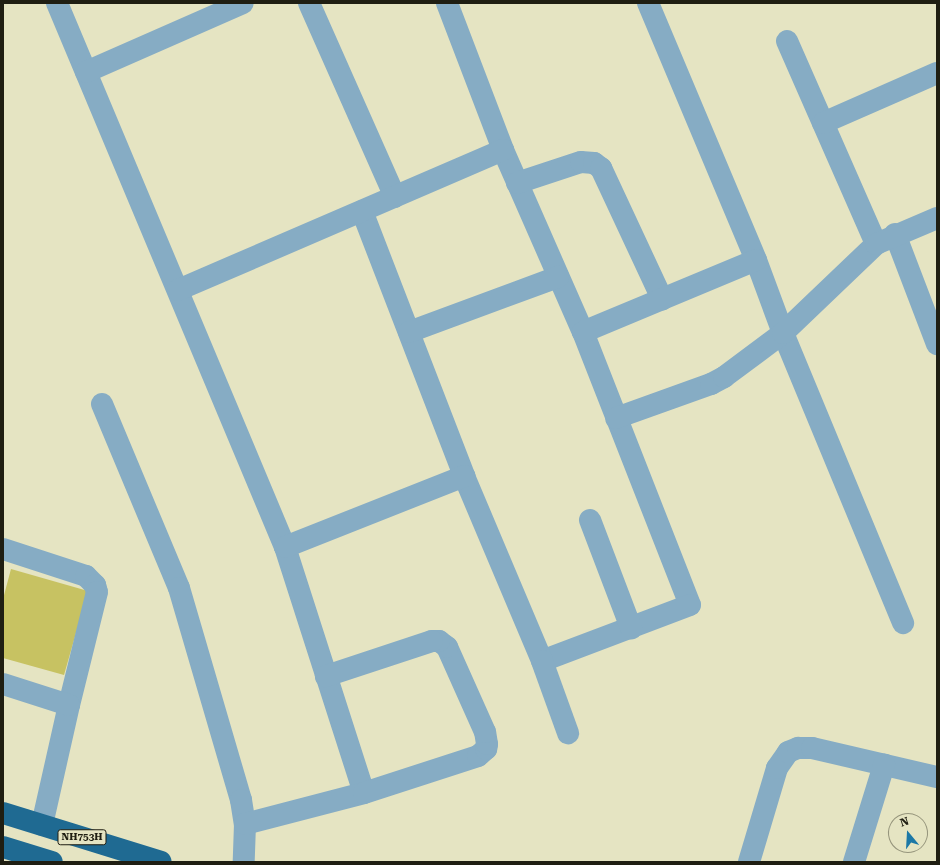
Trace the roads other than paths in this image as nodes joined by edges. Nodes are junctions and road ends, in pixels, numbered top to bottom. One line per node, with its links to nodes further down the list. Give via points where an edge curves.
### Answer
1 (57, 3): 7 (street)
2 (243, 3): 7 (street)
3 (309, 3): 12 (street)
4 (447, 3): 10 (street)
5 (648, 3): 17 (street)
6 (787, 41): 9 (street)
7 (86, 72): 19 (street)
8 (937, 73): 9 (street)
9 (823, 123): 16 (street)
10 (503, 150): 11 (street); 12 (street)
11 (517, 183): 18 (street); 20 (street, via 581,162 594,163 601,168)
12 (395, 197): 13 (street)
13 (362, 211): 19 (street); 21 (street)
14 (937, 218): 15 (street)
15 (895, 234): 16 (street); 24 (street)
16 (876, 244): 23 (street)
17 (756, 260): 20 (street); 23 (street)
18 (558, 276): 21 (street); 22 (street)
19 (178, 290): 29 (street)
20 (662, 299): 22 (street)
21 (409, 332): 27 (street)
22 (583, 332): 26 (street)
23 (783, 333): 26 (street, via 718,381); 31 (street)
24 (937, 344)
25 (102, 404): 42 (street, via 179,588 241,800)
26 (616, 418): 32 (street, via 690,605)
27 (464, 476): 29 (street); 33 (street)
28 (590, 520): 32 (street)
29 (285, 547): 34 (street)
30 (3, 549): 36 (street, via 86,576 95,585 96,601)
31 (903, 623)
32 (631, 628): 33 (street)
33 (542, 661): 37 (street)
34 (326, 676): 40 (street); 40 (street, via 432,641 440,641 447,647 486,737 486,749 478,756)
35 (3, 684): 36 (street)
36 (69, 704): 43 (street)
37 (568, 733)
38 (884, 765): 39 (street); 48 (street, via 812,748 798,748 788,752 777,768); 49 (street)
39 (937, 777)
40 (364, 793): 42 (street)
41 (3, 813): 43 (highway, NH753H)
42 (245, 824): 47 (street)
43 (42, 825): 46 (highway, NH753H)
44 (3, 847): 45 (highway)
45 (52, 862)
46 (161, 862)
47 (244, 862)
48 (749, 862)
49 (854, 862)

